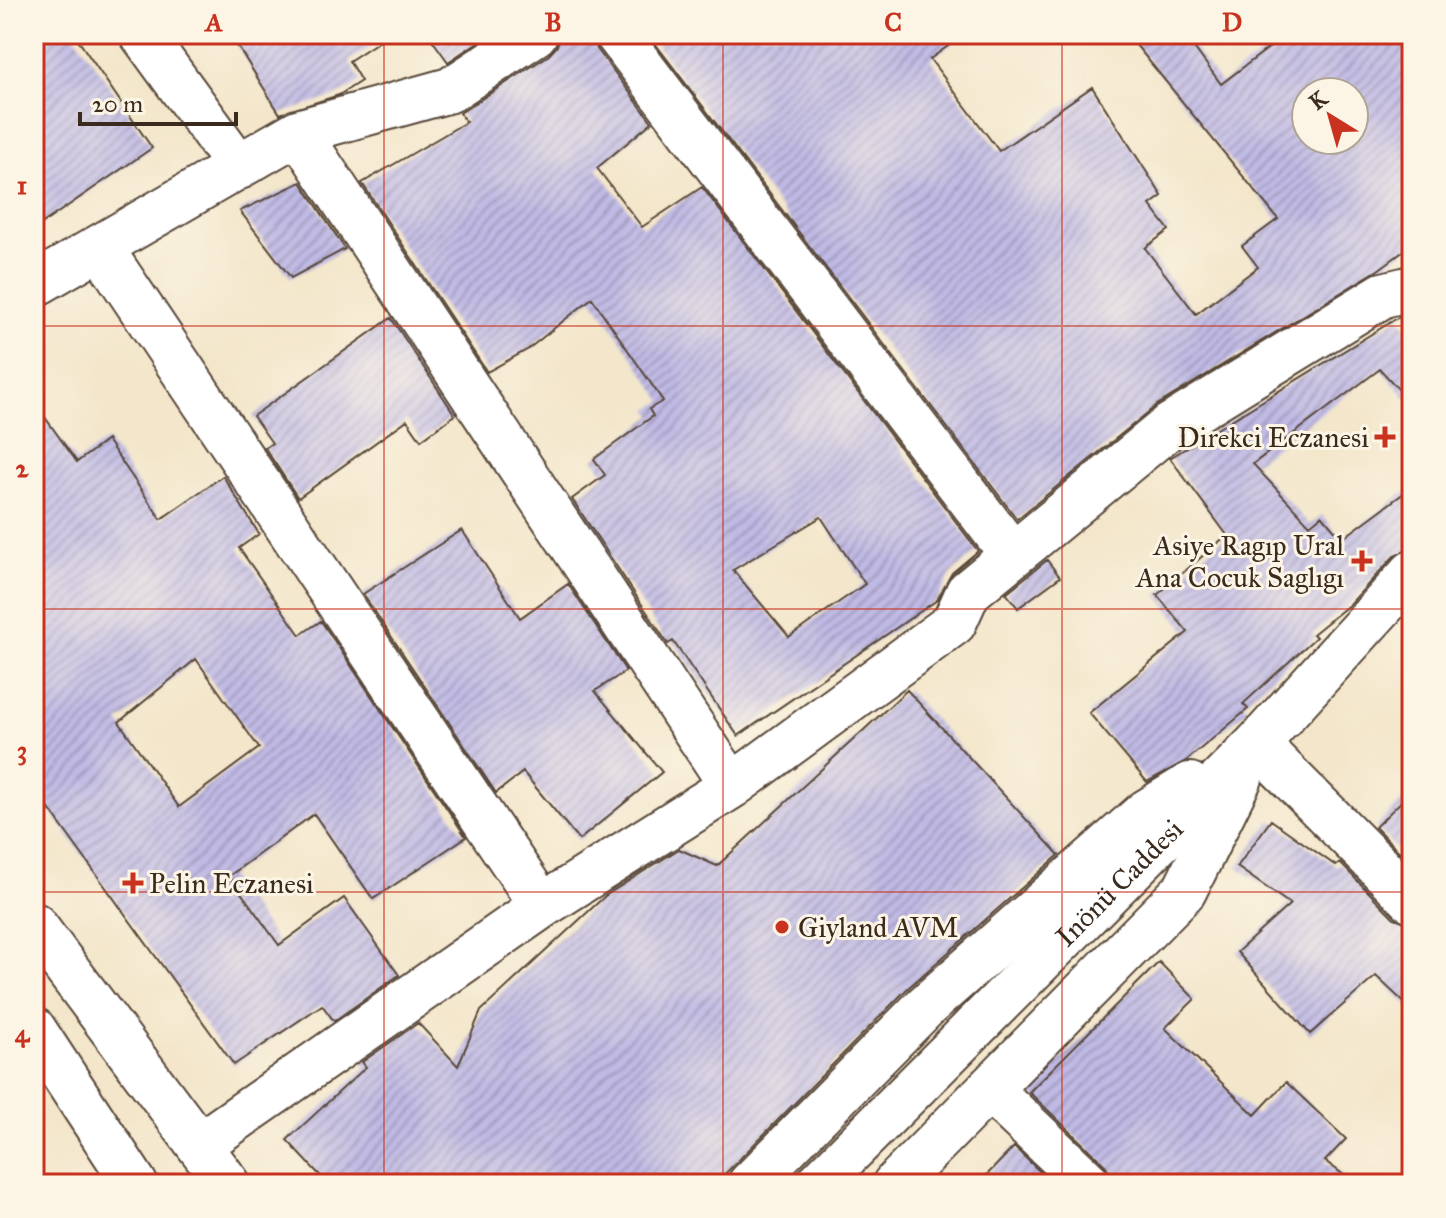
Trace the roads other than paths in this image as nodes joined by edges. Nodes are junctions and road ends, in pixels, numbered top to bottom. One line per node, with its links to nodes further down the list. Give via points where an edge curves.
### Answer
1 (142, 34): 5 (street)
2 (535, 34): 4 (street, via 450,90)
3 (617, 34): 9 (street)
4 (298, 132): 5 (street); 12 (street)
5 (239, 167): 6 (street)
6 (100, 247): 7 (street); 14 (street)
7 (34, 285)
8 (1412, 288): 9 (street, via 1383,295 1170,426)
9 (1011, 553): 12 (street, via 968,592 954,623)
10 (1412, 573): 11 (street, Inönü Caddesi)
11 (1257, 744): 13 (street); 17 (street, via 1184,891); 21 (street, via 1146,812 926,1006); 22 (street, Inönü Caddesi)
12 (732, 786): 14 (street)
13 (1412, 900)
14 (542, 906): 18 (street)
15 (34, 925): 18 (street)
16 (34, 1030): 19 (street)
17 (989, 1089): 23 (street); 24 (street)
18 (199, 1145): 20 (street)
19 (135, 1184)
20 (228, 1184)
21 (750, 1184)
22 (818, 1184)
23 (895, 1184)
24 (1089, 1184)

